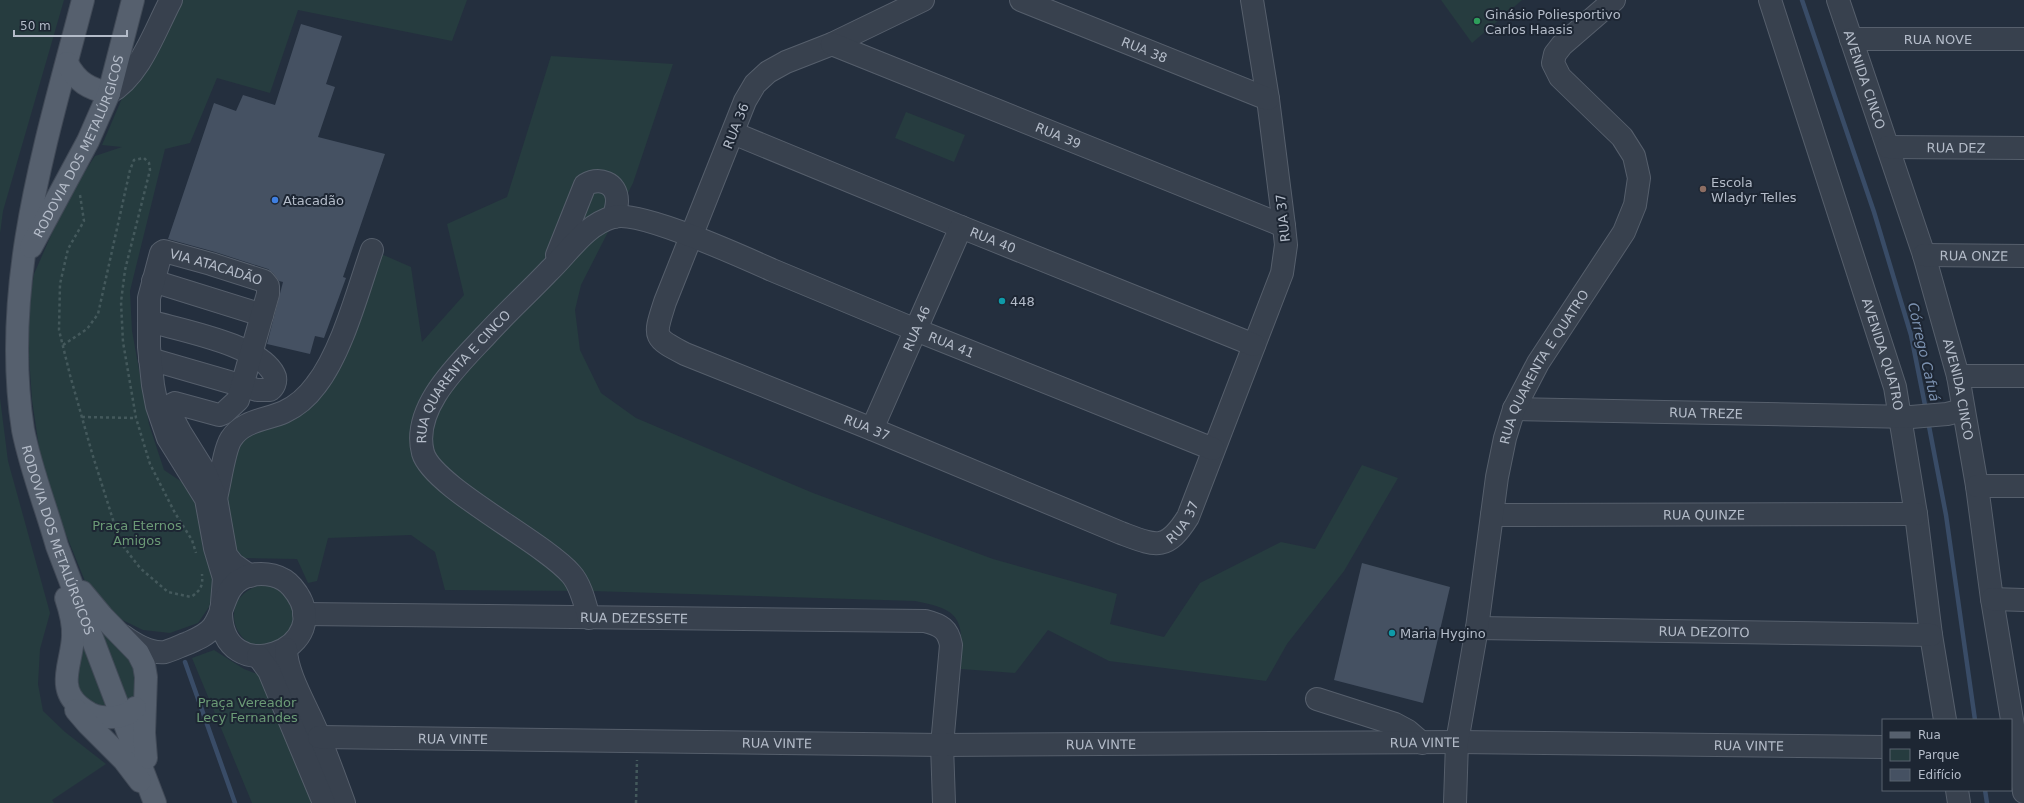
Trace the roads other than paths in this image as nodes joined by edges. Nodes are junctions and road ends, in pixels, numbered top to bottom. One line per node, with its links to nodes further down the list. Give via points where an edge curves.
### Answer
1 (83, 0): 13 (main road, RODOVIA DOS METALÚRGICOS)
2 (133, 0): 14 (main road, RODOVIA DOS METALÚRGICOS)
3 (171, 0): 14 (street, via 133,74)
4 (923, 0): 12 (street, RUA 36)
5 (1021, 0): 15 (street, RUA 38)
6 (1252, 0): 15 (street, RUA 37)
7 (1614, 0): 41 (street, RUA QUARENTA E QUATRO, via 1562,45 1555,54 1553,63 1560,77 1622,137 1634,156 1639,178 1635,205 1624,232 1538,363)
8 (1770, 0): 43 (street, AVENIDA QUATRO)
9 (1838, 0): 11 (street, AVENIDA CINCO)
10 (2024, 39): 11 (street, RUA NOVE)
11 (1851, 40): 17 (street, AVENIDA CINCO)
12 (832, 44): 16 (street, RUA 36, via 768,72 745,101); 20 (street, RUA 39)
13 (67, 64): 14 (main road, via 73,75 82,83 94,90); 26 (main road, RODOVIA DOS METALÚRGICOS, via 45,143 26,228)
14 (109, 93): 26 (main road, RODOVIA DOS METALÚRGICOS, via 88,141)
15 (1268, 99): 20 (street, RUA 37)
16 (733, 133): 21 (street, RUA 40); 22 (street, RUA 36)
17 (1888, 147): 18 (street, RUA DEZ); 24 (street, AVENIDA CINCO)
18 (2024, 148)
19 (614, 217): 22 (street, RUA QUARENTA E CINCO, via 624,216); 27 (street, RUA QUARENTA E CINCO, via 596,224 576,240); 27 (street, via 616,192 610,184 593,181 585,185)
20 (1284, 226): 33 (street, RUA 37, via 1286,245 1282,273)
21 (960, 227): 31 (street, RUA 46); 33 (street, RUA 40)
22 (692, 236): 31 (street, RUA 41); 32 (street, RUA 36, via 659,323 657,332)
23 (372, 250): 48 (street, via 346,326 317,384 299,404 284,412 256,420 231,439)
24 (1924, 255): 25 (street, RUA ONZE); 36 (street, AVENIDA CINCO)
25 (2024, 256)
26 (22, 266): 51 (main road, RODOVIA DOS METALÚRGICOS, via 15,325 23,428 33,473)
27 (552, 268): 57 (street, RUA QUARENTA E CINCO, via 442,383 427,412 422,434 423,453 433,469 450,485 550,555 573,576 584,598)
28 (154, 281): 29 (street); 29 (street, VIA ATACADÃO, via 161,253 164,251 211,264 267,284 269,290); 30 (street, VIA ATACADÃO, via 149,298)
29 (262, 315): 34 (street, VIA ATACADÃO)
30 (149, 321): 34 (street); 35 (street, VIA ATACADÃO)
31 (916, 330): 44 (street, RUA 46); 45 (street, RUA 41)
32 (663, 343): 44 (street, RUA 37, via 684,354)
33 (1254, 345): 45 (street, RUA 37)
34 (251, 352): 38 (street, VIA ATACADÃO); 38 (street, via 268,365 275,378 275,384 273,388 265,391)
35 (150, 359): 38 (street); 39 (street, VIA ATACADÃO)
36 (1958, 376): 37 (street); 42 (street, AVENIDA CINCO)
37 (2024, 376)
38 (243, 385): 40 (street, VIA ATACADÃO, via 238,400 219,415)
39 (153, 386): 40 (street, via 160,396); 55 (street, VIA ATACADÃO, via 168,438 206,499 224,578)
40 (177, 404): 48 (street, via 171,405 173,419 205,472)
41 (1514, 409): 43 (street, RUA TREZE); 50 (street, RUA QUARENTA E QUATRO, via 1505,438)
42 (1955, 412): 43 (street, RUA TREZE); 46 (street, AVENIDA CINCO)
43 (1905, 416): 49 (street, AVENIDA QUATRO)
44 (872, 429): 45 (street, RUA 37, via 1149,543 1161,543 1172,538 1179,530 1188,516)
45 (1213, 449)
46 (1977, 486): 47 (street); 53 (street, AVENIDA CINCO)
47 (2024, 486)
48 (216, 498): 52 (street, via 226,555 233,564)
49 (1916, 514): 50 (street, RUA QUINZE); 60 (street, AVENIDA QUATRO)
50 (1492, 515): 58 (street, RUA QUARENTA E QUATRO)
51 (56, 546): 59 (main road, via 83,593); 67 (main road, via 73,636 66,677 66,687); 70 (main road, RODOVIA DOS METALÚRGICOS)
52 (250, 576): 55 (street, via 232,586); 56 (street, via 266,574 282,578 298,593)
53 (1992, 599): 54 (street); 69 (street, AVENIDA CINCO)
54 (2024, 600)
55 (222, 606): 61 (street, via 212,628); 62 (street, via 224,632)
56 (304, 614): 57 (street, RUA DEZESSETE); 63 (street, via 299,634)
57 (589, 618): 75 (street, RUA DEZESSETE, via 925,621 937,624 945,629 950,637 951,646)
58 (1477, 628): 60 (street, RUA DEZOITO); 73 (street, RUA QUARENTA E QUATRO)
59 (118, 633): 64 (street, via 140,646); 66 (main road, via 138,653 145,670)
60 (1931, 635): 71 (street, AVENIDA QUATRO)
61 (194, 640): 62 (street); 64 (street)
62 (234, 645): 65 (street, via 241,651)
63 (286, 649): 65 (street, via 273,655); 72 (street, via 286,658)
64 (164, 652): 66 (street, via 156,661)
65 (258, 656): 80 (street, via 269,671)
66 (146, 688): 70 (main road, via 138,705); 79 (main road, via 144,733)
67 (70, 696): 70 (main road, via 94,716); 79 (main road, via 80,715 124,760)
68 (1317, 699): 74 (street, via 1395,724)
69 (2017, 712): 78 (street, AVENIDA CINCO)
70 (123, 715): 79 (main road, RODOVIA DOS METALÚRGICOS)
71 (1945, 719)
72 (319, 737): 75 (street, RUA VINTE); 81 (street)
73 (1457, 742): 74 (street, RUA VINTE); 76 (street, RUA VINTE); 83 (street, RUA QUARENTA E QUATRO)
74 (1422, 743): 75 (street, RUA VINTE)
75 (942, 745): 82 (street)
76 (1882, 747)
77 (1957, 791): 84 (street)
78 (2024, 792)
79 (155, 803)
80 (324, 803)
81 (344, 803)
82 (944, 803)
83 (1455, 803)
84 (1959, 803)

